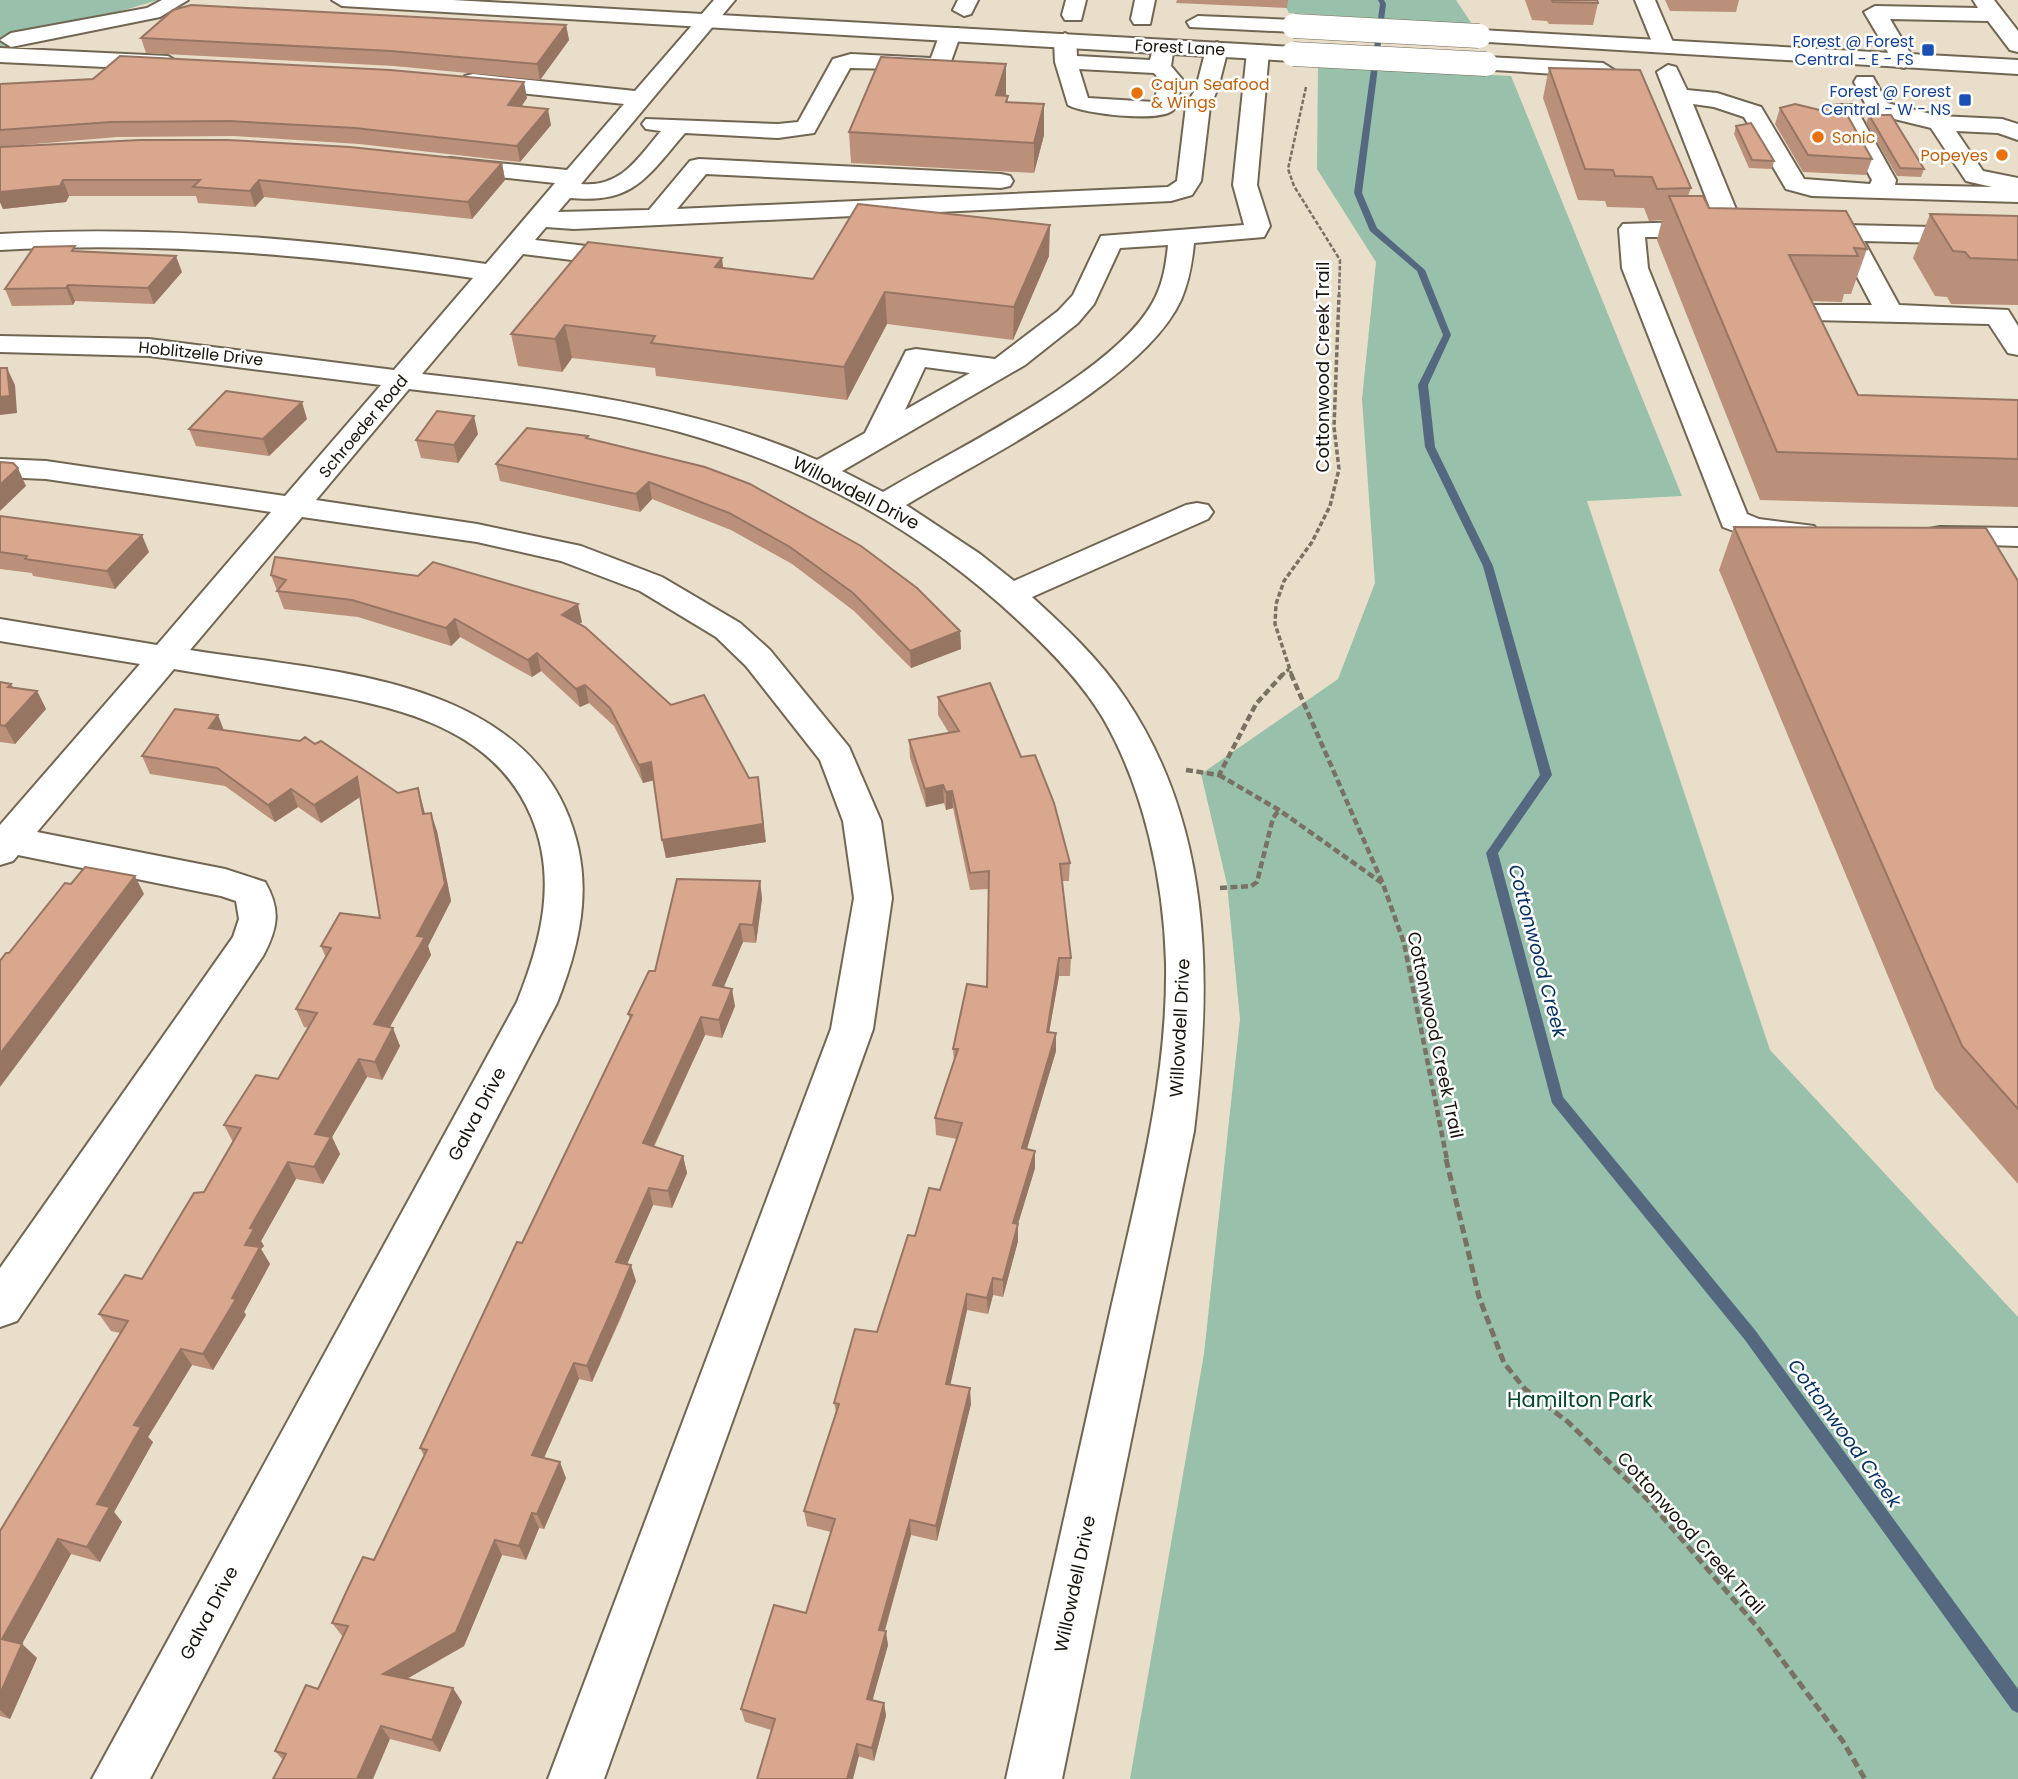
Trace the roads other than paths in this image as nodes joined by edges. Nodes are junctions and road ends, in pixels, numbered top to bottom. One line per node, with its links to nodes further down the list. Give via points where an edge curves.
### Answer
1 (178, 0): 13 (street, via 153,13)
2 (342, 0): 10 (street)
3 (731, 0): 10 (street, Schroeder Road)
4 (1645, 0): 14 (street)
5 (960, 7): 8 (street)
6 (1074, 8): 7 (street, Forest Lane, via 1107,17); 9 (street, Forest Lane); 16 (street)
7 (1144, 9): 14 (street, Forest Lane, bridge, via 1175,20)
8 (991, 12)
9 (1045, 14)
10 (710, 19): 12 (street); 33 (street, Schroeder Road)
11 (2004, 23): 20 (street, via 1875,12)
12 (950, 33): 16 (street); 22 (street)
13 (0, 42)
14 (1664, 47): 20 (street, Forest Lane); 31 (street)
15 (1217, 49): 17 (street, Forest Lane); 19 (street, Forest Lane); 45 (street, via 1198,106 1189,181)
16 (1066, 51): 19 (street, Forest Lane); 19 (street, via 1076,100 1152,110 1167,102 1171,79)
17 (1258, 52): 31 (street, Forest Lane, bridge, via 1634,71); 52 (street, via 1245,185 1255,232)
18 (0, 55): 21 (street)
19 (1161, 56)
20 (1904, 61): 24 (street, Forest Lane)
21 (184, 64)
22 (940, 65): 23 (street); 39 (street, via 841,64 810,124 795,131)
23 (966, 67)
24 (2018, 67)
25 (1695, 74): 31 (street, Forest Lane)
26 (1761, 75): 27 (street, via 1832,72)
27 (2018, 78)
28 (449, 80): 33 (street)
29 (1839, 81): 30 (street)
30 (1865, 82): 32 (street); 34 (street)
31 (1672, 84): 46 (street, via 1766,113 1795,184); 70 (street, via 1744,229 1632,229 1635,268 1734,520 1775,532)
32 (1892, 84)
33 (642, 99): 42 (street, Schroeder Road)
34 (1878, 108): 36 (street, via 1870,112); 37 (street)
35 (1817, 109): 36 (street)
36 (1844, 110): 46 (street, via 1884,180)
37 (1939, 123): 40 (street, via 2002,126); 43 (street)
38 (654, 124): 39 (street)
39 (679, 125): 42 (street, via 628,185 594,195)
40 (2018, 133)
41 (428, 162): 42 (street)
42 (568, 184): 49 (street, Schroeder Road)
43 (1981, 185): 44 (street); 46 (street); 47 (street)
44 (2018, 185)
45 (1183, 190): 48 (street, via 1131,198); 48 (street, via 699,166)
46 (1880, 192)
47 (2018, 195)
48 (657, 217): 49 (street)
49 (539, 219): 55 (street, Schroeder Road)
50 (1821, 232): 51 (street)
51 (1847, 233): 53 (street); 58 (street)
52 (1182, 236): 62 (street, via 1110,241 1085,298 1068,317); 67 (street, via 1175,279 1158,314 1115,363 1078,390)
53 (2018, 237)
54 (0, 242): 57 (street, via 214,241)
55 (516, 245): 56 (street); 57 (street, Schroeder Road)
56 (656, 262)
57 (492, 273): 63 (street, Schroeder Road)
58 (1890, 313): 60 (street, via 1998,316); 61 (street, via 1794,311)
59 (0, 344): 63 (street, Hoblitzelle Drive, via 142,346)
60 (2018, 347)
61 (1816, 358)
62 (999, 368): 64 (street); 64 (street, via 916,357)
63 (402, 379): 66 (street, Willowdell Drive, via 616,409 764,448); 68 (street, Schroeder Road)
64 (877, 438): 66 (street)
65 (0, 468): 68 (street, via 46,470)
66 (819, 471): 67 (street, Willowdell Drive)
67 (885, 504): 73 (street, Willowdell Drive, via 935,533)
68 (295, 506): 75 (street, Schroeder Road); 79 (street, via 477,533 570,553 651,584 728,630 758,658 836,756 862,821 873,898 852,1029)
69 (1197, 512): 73 (street)
70 (1829, 533)
71 (1910, 535): 72 (street)
72 (2018, 537)
73 (1012, 594): 80 (street, Willowdell Drive, via 1073,655 1120,718 1149,781 1169,849 1181,909 1186,970 1172,1131)
74 (0, 630): 75 (street, Galva Drive)
75 (166, 657): 76 (street, Schroeder Road); 78 (street, Galva Drive, via 364,689 408,700 477,731 525,775 543,799 556,827 566,878 556,954 537,1003)
76 (3, 843): 77 (street, via 225,883 251,892 260,911 249,945)
77 (0, 1307)
78 (120, 1779)
79 (576, 1779)
80 (1034, 1779)

